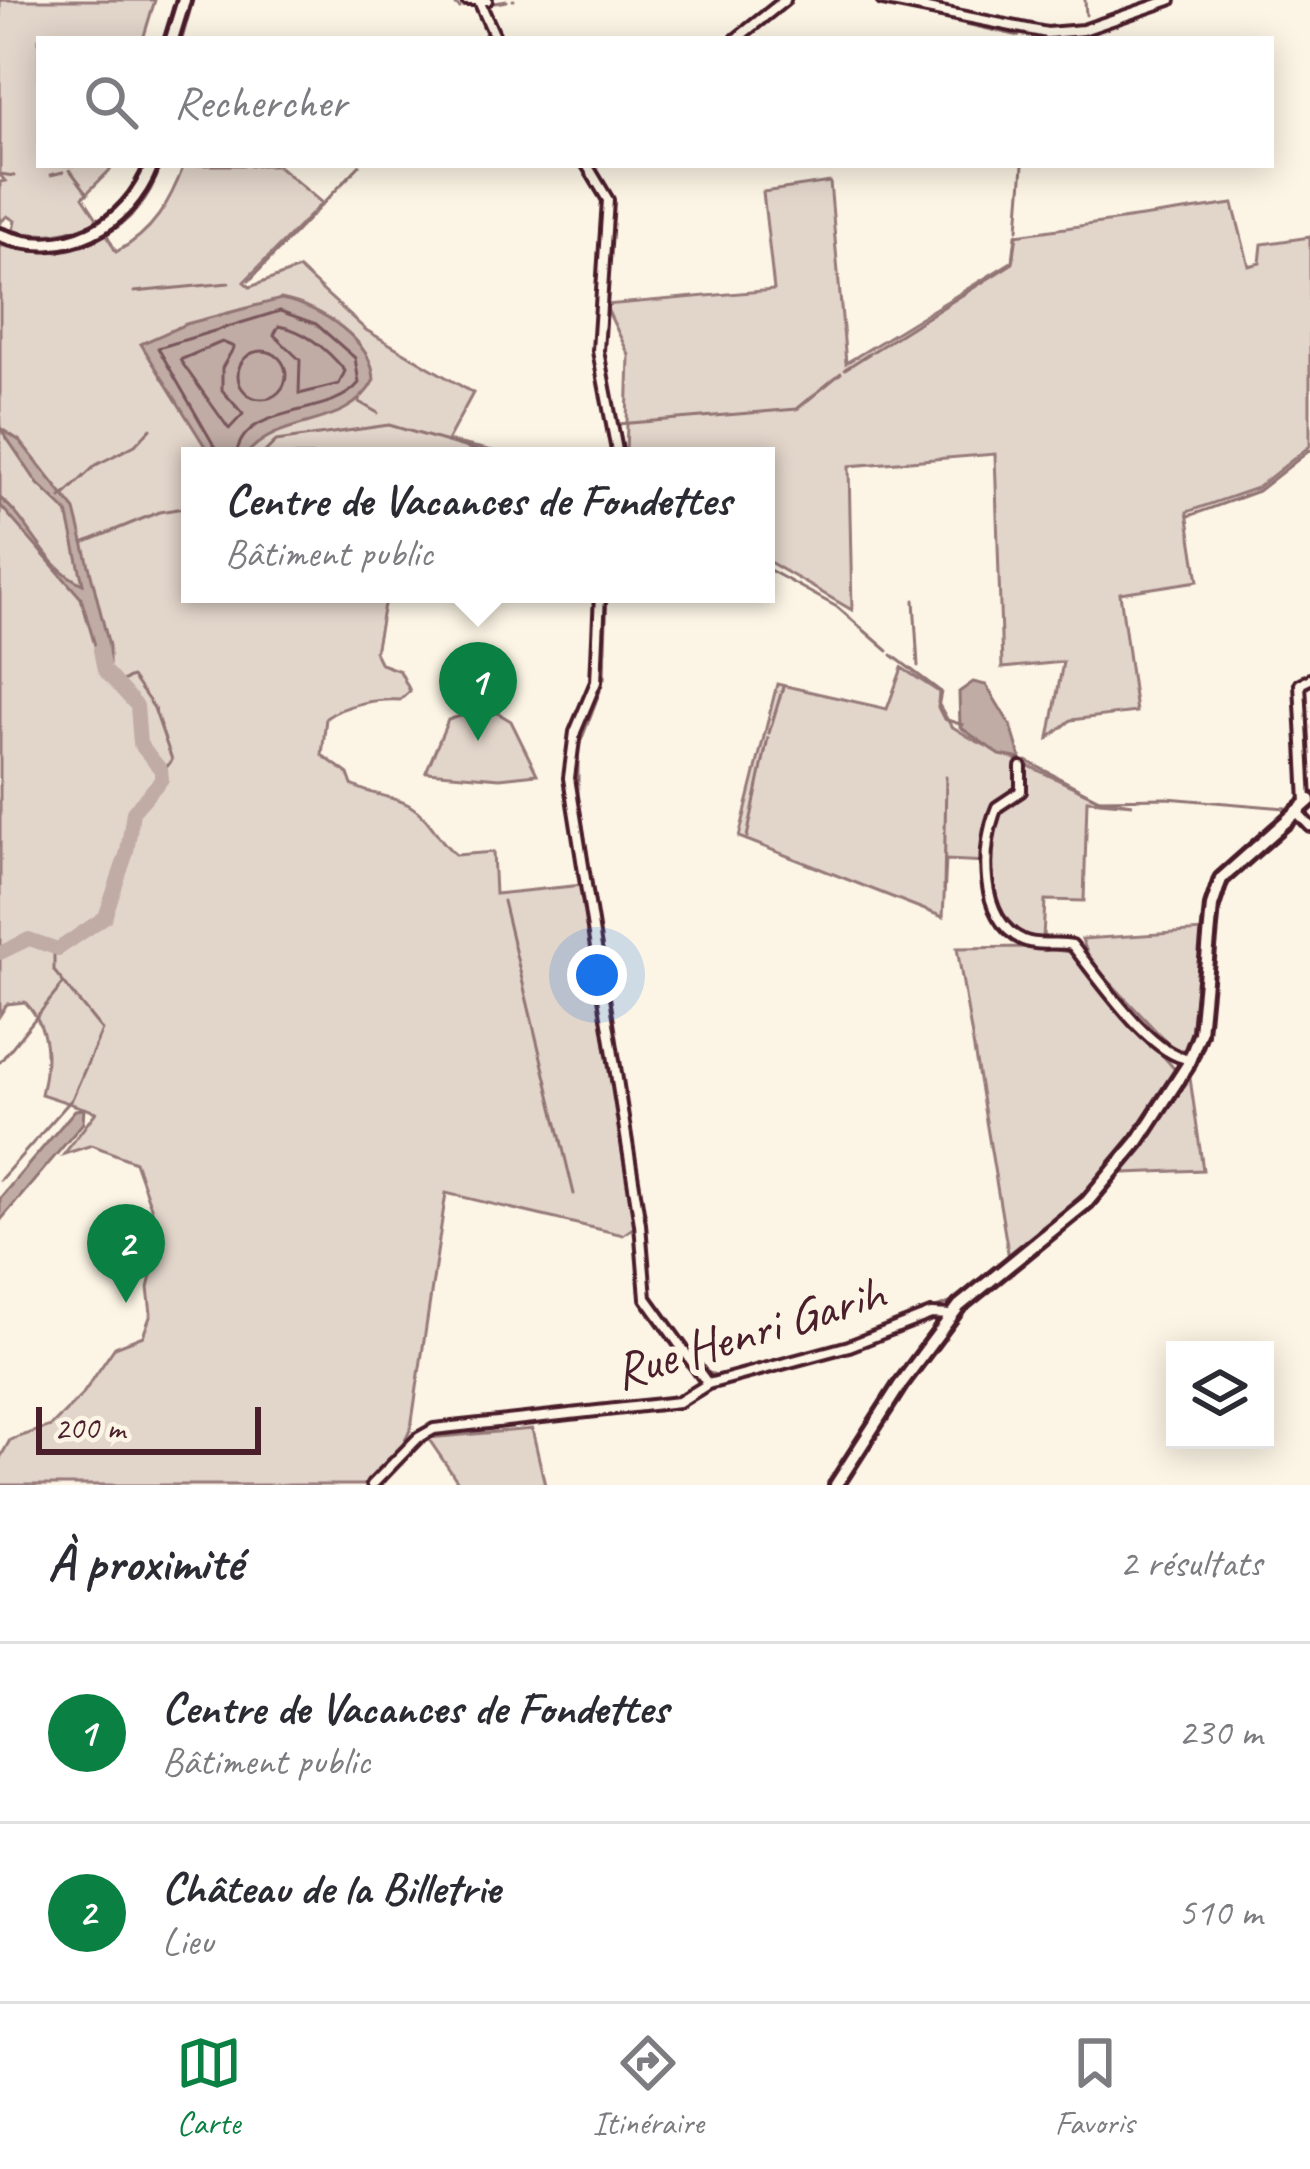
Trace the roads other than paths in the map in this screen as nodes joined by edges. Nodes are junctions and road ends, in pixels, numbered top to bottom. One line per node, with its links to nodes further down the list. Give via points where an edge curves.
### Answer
1 (184, 0): 7 (street)
2 (466, 0): 6 (street)
3 (785, 0): 9 (street)
4 (882, 0): 5 (street, via 1066,32)
5 (1170, 0)
6 (483, 1): 8 (street)
7 (173, 36)
8 (495, 36)
9 (740, 36)
10 (150, 168): 12 (street, via 129,206 94,233 41,244)
11 (589, 168): 13 (street, via 608,200 598,351)
12 (0, 235)
13 (616, 447)
14 (600, 603): 21 (street, via 596,682 575,732 569,778 640,1224 643,1290)
15 (1305, 682): 17 (street)
16 (1022, 767): 19 (street, via 1021,791 997,807 990,831 996,914 1022,940 1072,945 1153,1040)
17 (1303, 807): 18 (street); 19 (street, via 1241,856 1215,893)
18 (1310, 826)
19 (1191, 1059): 20 (street, via 1104,1184)
20 (952, 1315): 21 (street, Rue Henri Garih, via 931,1314); 23 (street)
21 (708, 1384): 22 (street, Rue Henri Garih, via 679,1402 434,1429)
22 (372, 1485)
23 (836, 1485)

